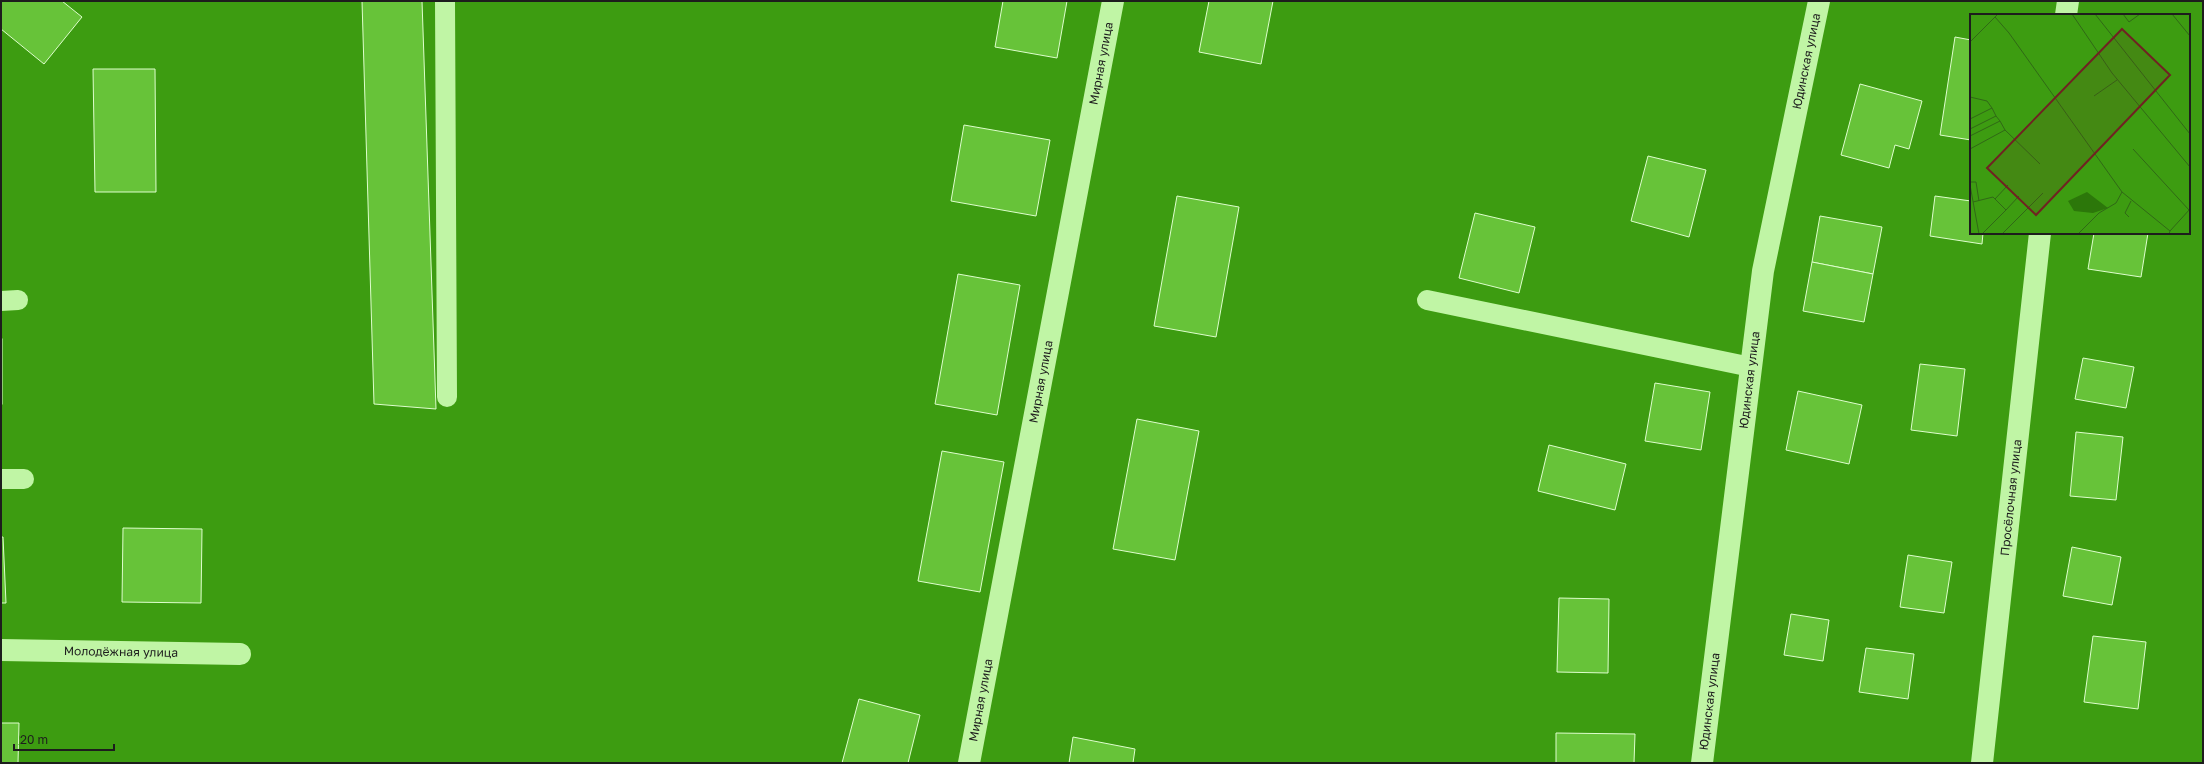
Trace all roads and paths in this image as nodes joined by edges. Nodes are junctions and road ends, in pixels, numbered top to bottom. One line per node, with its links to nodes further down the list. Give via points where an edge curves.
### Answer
1 (445, 1): 9 (lane)
2 (1113, 1): 14 (street, Мирная улица)
3 (1819, 1): 8 (street, Юдинская улица, via 1763,271)
4 (2068, 1): 5 (street)
5 (2066, 14)
6 (2040, 234): 16 (street, Просёлочная улица)
7 (1427, 300): 8 (lane)
8 (1751, 366): 15 (street, Юдинская улица)
9 (447, 397)
10 (1, 479): 11 (lane)
11 (24, 479)
12 (1, 650): 13 (street, Молодёжная улица)
13 (240, 654)
14 (969, 763)
15 (1702, 763)
16 (1982, 763)

